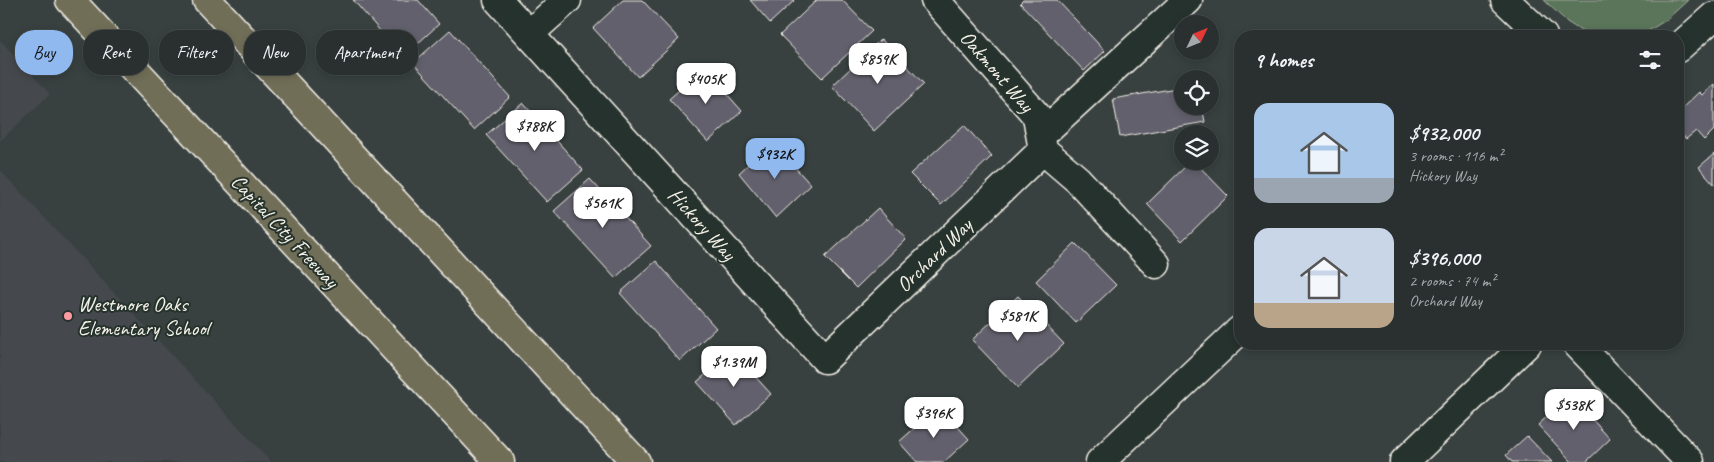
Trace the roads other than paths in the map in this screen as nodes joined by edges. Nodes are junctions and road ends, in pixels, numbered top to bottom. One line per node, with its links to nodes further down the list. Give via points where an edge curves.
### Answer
1 (70, 0): 18 (highway, Capital City Freeway)
2 (207, 0): 19 (highway)
3 (498, 0): 10 (street, Hickory Way)
4 (567, 0): 10 (street)
5 (935, 0): 12 (street, Oakmont Way, via 1037,116)
6 (1188, 0): 12 (street, Orchard Way)
7 (1505, 0): 9 (street)
8 (1714, 16): 11 (street)
9 (1537, 30)
10 (529, 34): 17 (street, Hickory Way)
11 (1684, 43)
12 (1042, 142): 13 (street); 17 (street, Orchard Way)
13 (1156, 264)
14 (1234, 336): 20 (street)
15 (1521, 350): 21 (street)
16 (1583, 350): 22 (street)
17 (825, 359)
18 (500, 462)
19 (636, 462)
20 (1100, 462)
21 (1404, 462)
22 (1690, 462)

